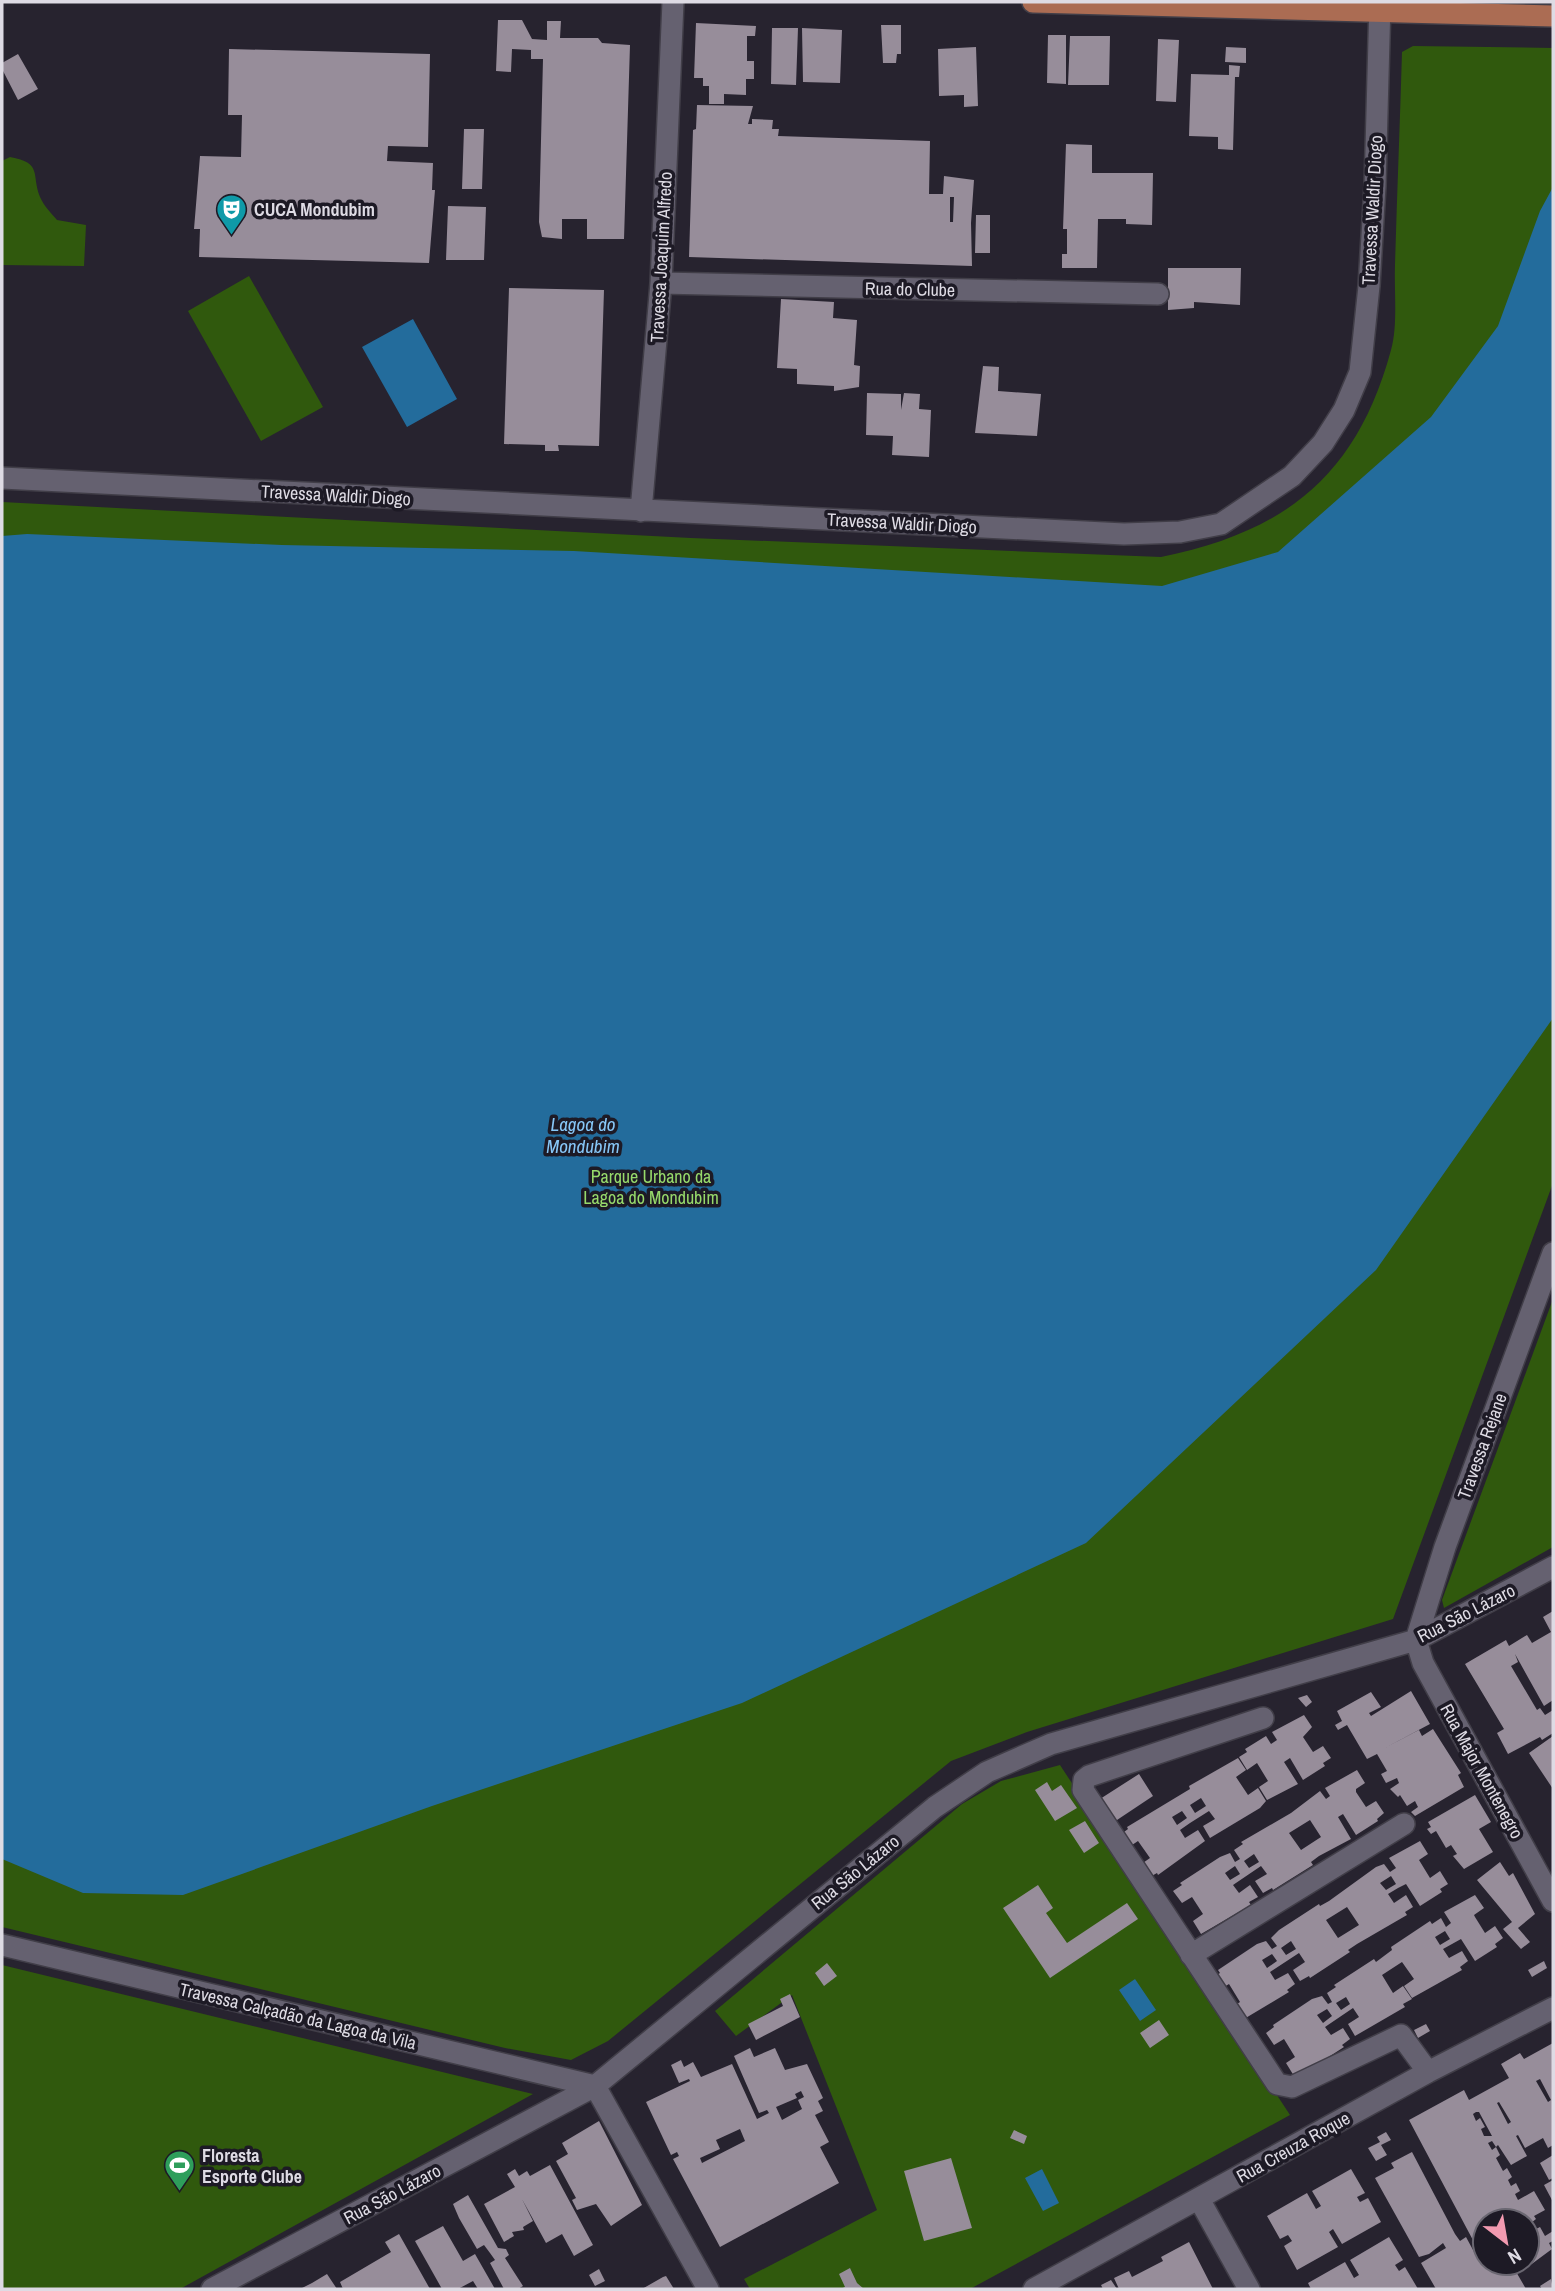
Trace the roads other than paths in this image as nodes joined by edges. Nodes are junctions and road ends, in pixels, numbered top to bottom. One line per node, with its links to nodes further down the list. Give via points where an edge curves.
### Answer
1 (673, 2): 5 (street, Travessa Joaquim Alfredo)
2 (1033, 2): 3 (main road)
3 (1380, 6): 4 (main road); 8 (street, Travessa Waldir Diogo, via 1375,186 1360,372 1324,443 1292,476 1258,501 1221,524 1180,532 1124,534)
4 (1553, 16)
5 (661, 283): 6 (street, Rua do Clube); 8 (street, Travessa Joaquim Alfredo)
6 (1158, 294)
7 (2, 478): 8 (street, Travessa Waldir Diogo)
8 (641, 511)
9 (1553, 1253): 11 (street, Travessa Rejane, via 1445,1547)
10 (1553, 1567): 11 (street, Rua São Lázaro)
11 (1416, 1640): 14 (street, Rua Major Montenegro, via 1423,1663); 19 (street, Rua São Lázaro, via 1051,1744 987,1772 934,1807)
12 (1263, 1718): 16 (street, via 1089,1776 1083,1785)
13 (1404, 1824): 16 (street)
14 (1553, 1900)
15 (2, 1945): 19 (street, Travessa Calçadão da Lagoa da Vila)
16 (1191, 1955): 18 (street, via 1282,2088 1401,2035)
17 (1553, 2008): 18 (street, Rua Creuza Roque)
18 (1428, 2072): 20 (street, Rua Creuza Roque)
19 (595, 2086): 21 (street, Rua São Lázaro); 22 (street)
20 (1199, 2199): 23 (street, Rua Creuza Roque); 24 (street)
21 (212, 2289)
22 (708, 2289)
23 (1034, 2289)
24 (1249, 2289)

